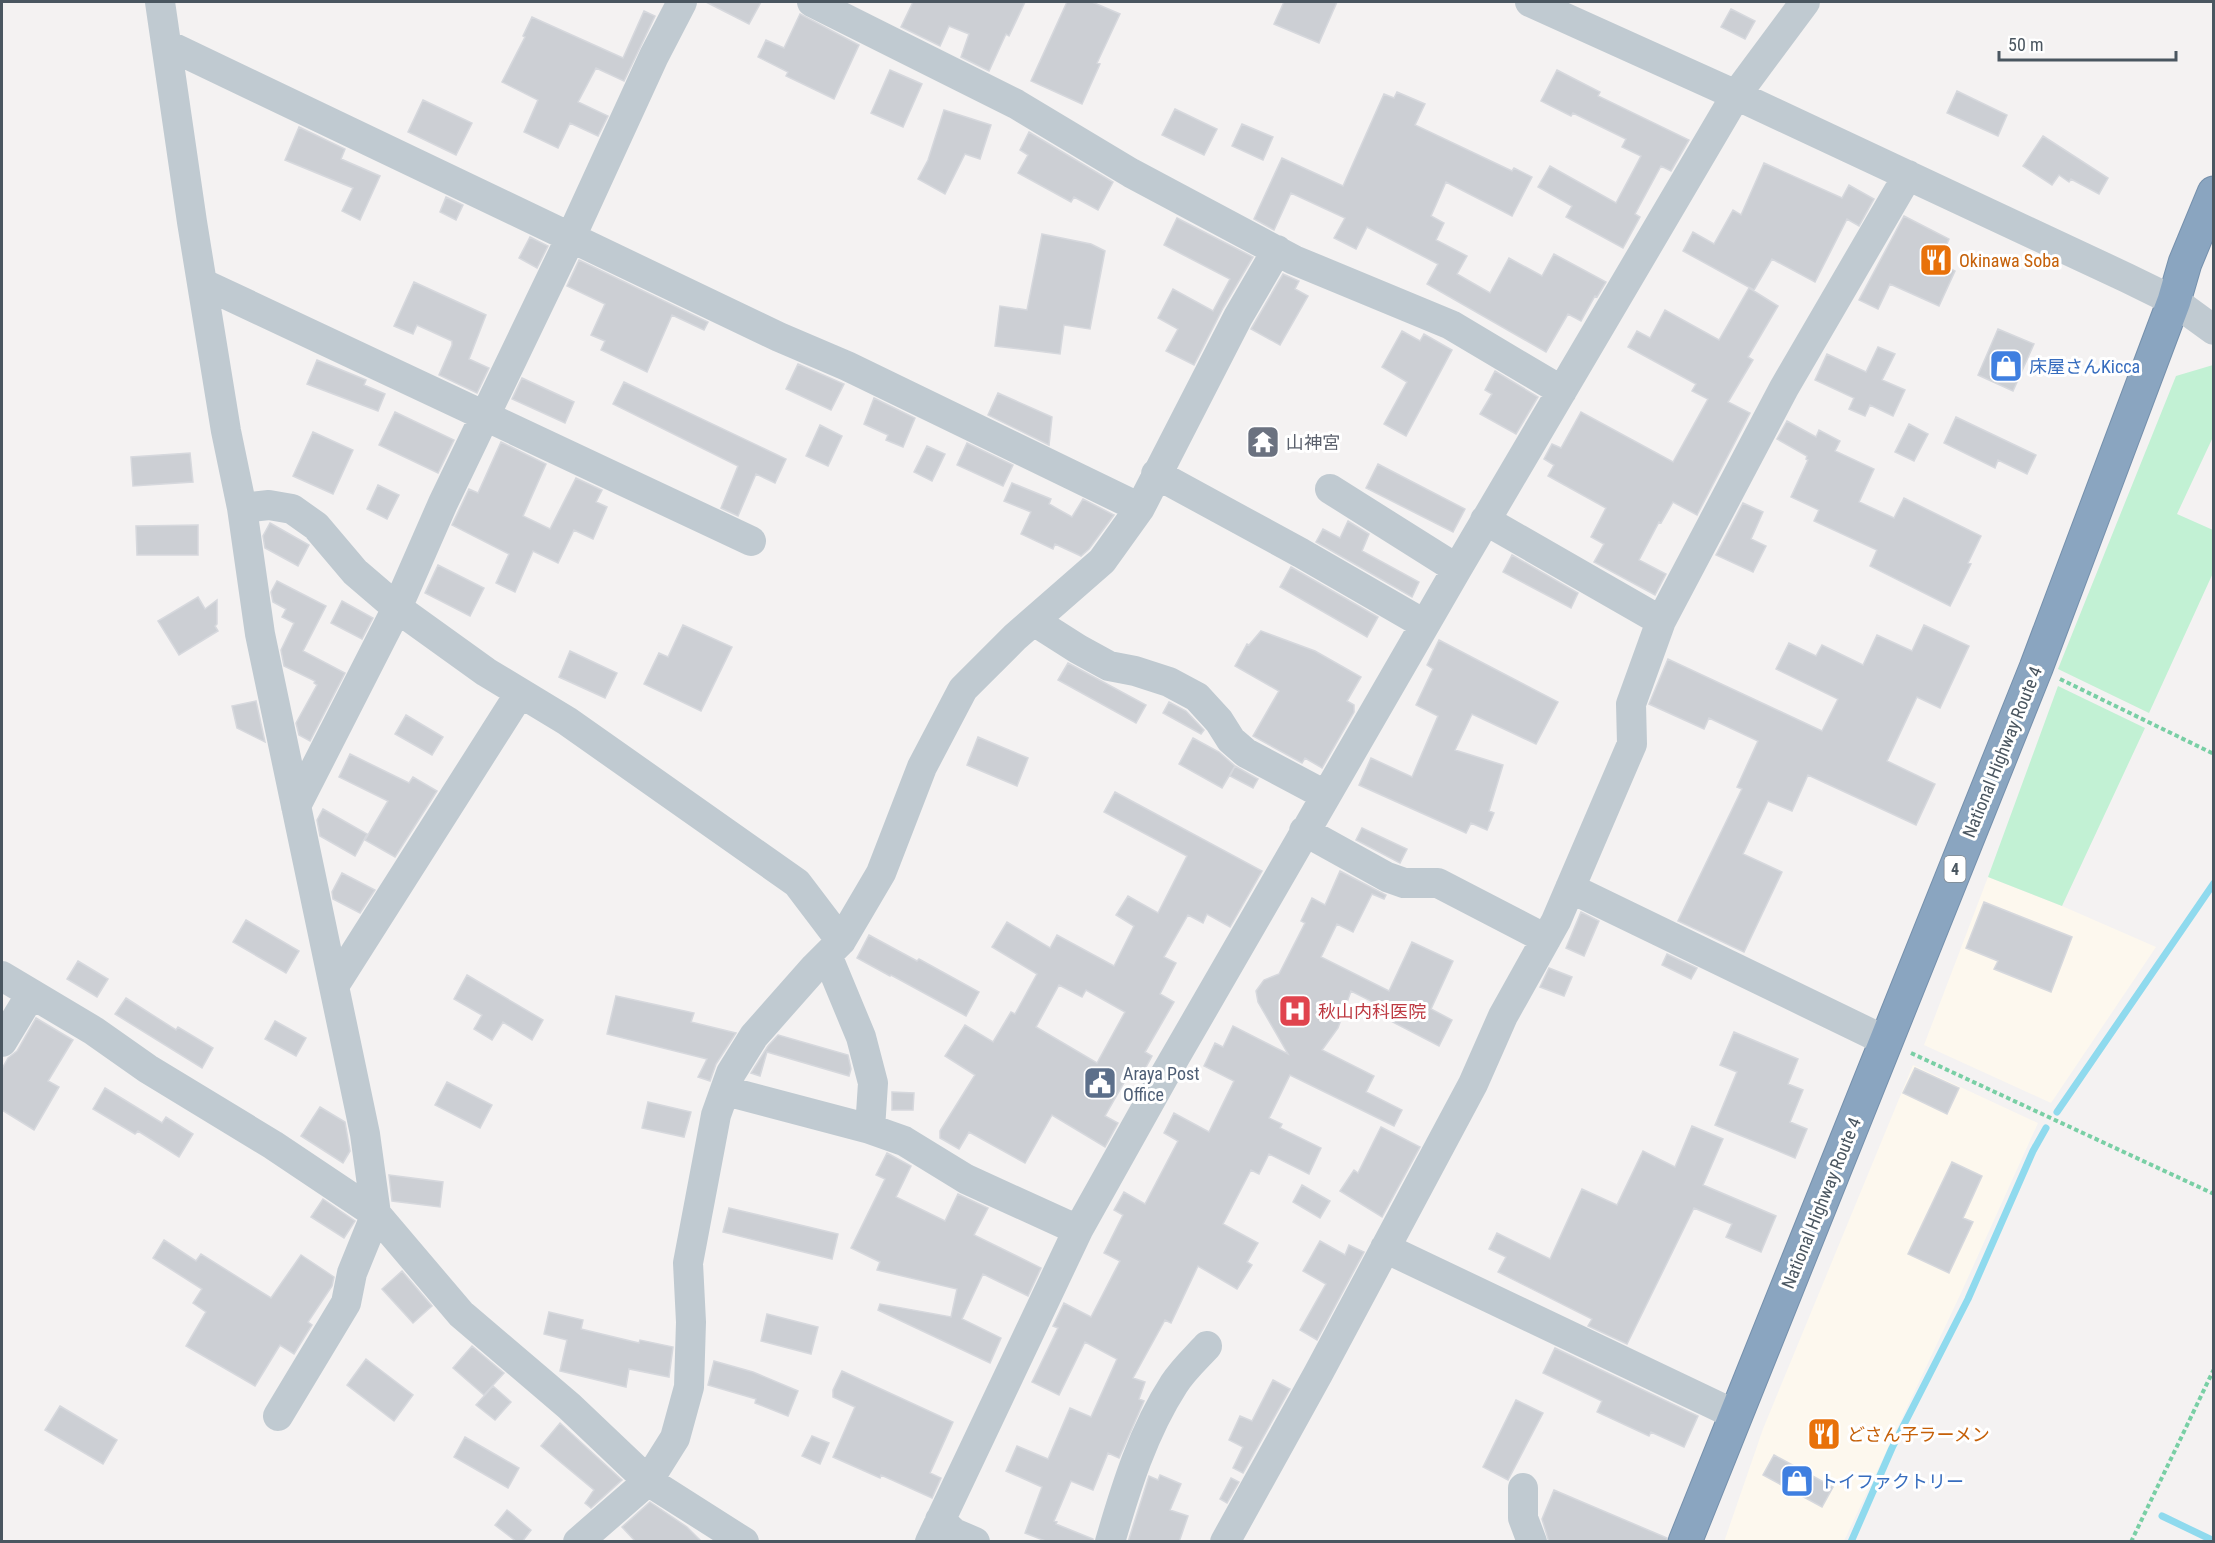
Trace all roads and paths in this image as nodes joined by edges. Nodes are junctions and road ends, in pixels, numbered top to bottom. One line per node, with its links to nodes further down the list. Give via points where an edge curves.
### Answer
1 (160, 2): 6 (street)
2 (682, 2): 10 (street)
3 (812, 2): 11 (street, via 1016,104 1131,173)
4 (1530, 2): 7 (street)
5 (1805, 2): 7 (street)
6 (168, 45): 10 (street); 12 (street)
7 (1736, 95): 8 (street); 15 (street)
8 (1908, 175): 13 (street); 26 (street, via 1784,388)
9 (2214, 193): 13 (highway, National Highway Route 4 / 4)
10 (571, 237): 16 (street); 20 (street)
11 (1277, 250): 15 (street, via 1451,325); 17 (street)
12 (204, 284): 16 (street); 19 (street)
13 (2174, 301): 14 (street); 28 (highway, National Highway Route 4 / 4)
14 (2214, 330)
15 (1562, 391): 21 (street)
16 (486, 415): 22 (street); 24 (street)
17 (1156, 474): 20 (street); 27 (street)
18 (1330, 489): 23 (street)
19 (242, 508): 24 (street, via 269,505 292,509 316,526 355,572); 32 (street, via 260,634)
20 (1140, 508): 25 (street, via 1102,561)
21 (1485, 520): 23 (street); 26 (street)
22 (751, 541)
23 (1457, 569): 27 (street)
24 (397, 608): 29 (street); 32 (street)
25 (1034, 621): 31 (street, via 1109,666 1169,682 1197,697 1246,753); 36 (street, via 963,688 922,767 881,873)
26 (1661, 621): 34 (street, via 1631,704 1632,744)
27 (1424, 624): 31 (street)
28 (2036, 668): 30 (path); 40 (highway, National Highway Route 4 / 4)
29 (520, 693): 36 (street, via 567,721 797,883); 38 (street)
30 (2214, 754)
31 (1325, 795): 33 (street)
32 (296, 806): 38 (street)
33 (1304, 831): 35 (street, via 1388,877 1404,883 1438,883); 46 (street)
34 (1570, 888): 35 (street); 40 (street)
35 (1546, 939): 47 (street)
36 (834, 948): 42 (street, via 754,1036 731,1073); 43 (street, via 873,1083)
37 (2, 976): 39 (street)
38 (334, 986): 45 (street, via 365,1134)
39 (31, 994): 41 (street); 45 (street)
40 (1886, 1041): 44 (path); 50 (highway, National Highway Route 4 / 4)
41 (2, 1042)
42 (726, 1090): 43 (street); 52 (street, via 716,1115 688,1263 689,1387 675,1438)
43 (870, 1129): 46 (street, via 904,1141 966,1179)
44 (2214, 1194)
45 (376, 1214): 51 (street, via 352,1273 346,1303); 52 (street, via 461,1314)
46 (1078, 1230): 54 (street)
47 (1385, 1248): 50 (street); 59 (street)
48 (1207, 1346): 58 (street, via 1175,1382 1156,1415 1135,1463)
49 (2214, 1369): 62 (path)
50 (1736, 1415): 61 (highway, National Highway Route 4 / 4)
51 (278, 1416)
52 (648, 1480): 55 (street); 56 (street)
53 (1523, 1488): 60 (street, via 1523,1518)
54 (935, 1531): 57 (street, via 954,1533)
55 (578, 1542)
56 (744, 1542)
57 (975, 1542)
58 (1110, 1542)
59 (1225, 1542)
60 (1532, 1542)
61 (1685, 1542)
62 (2131, 1542)

